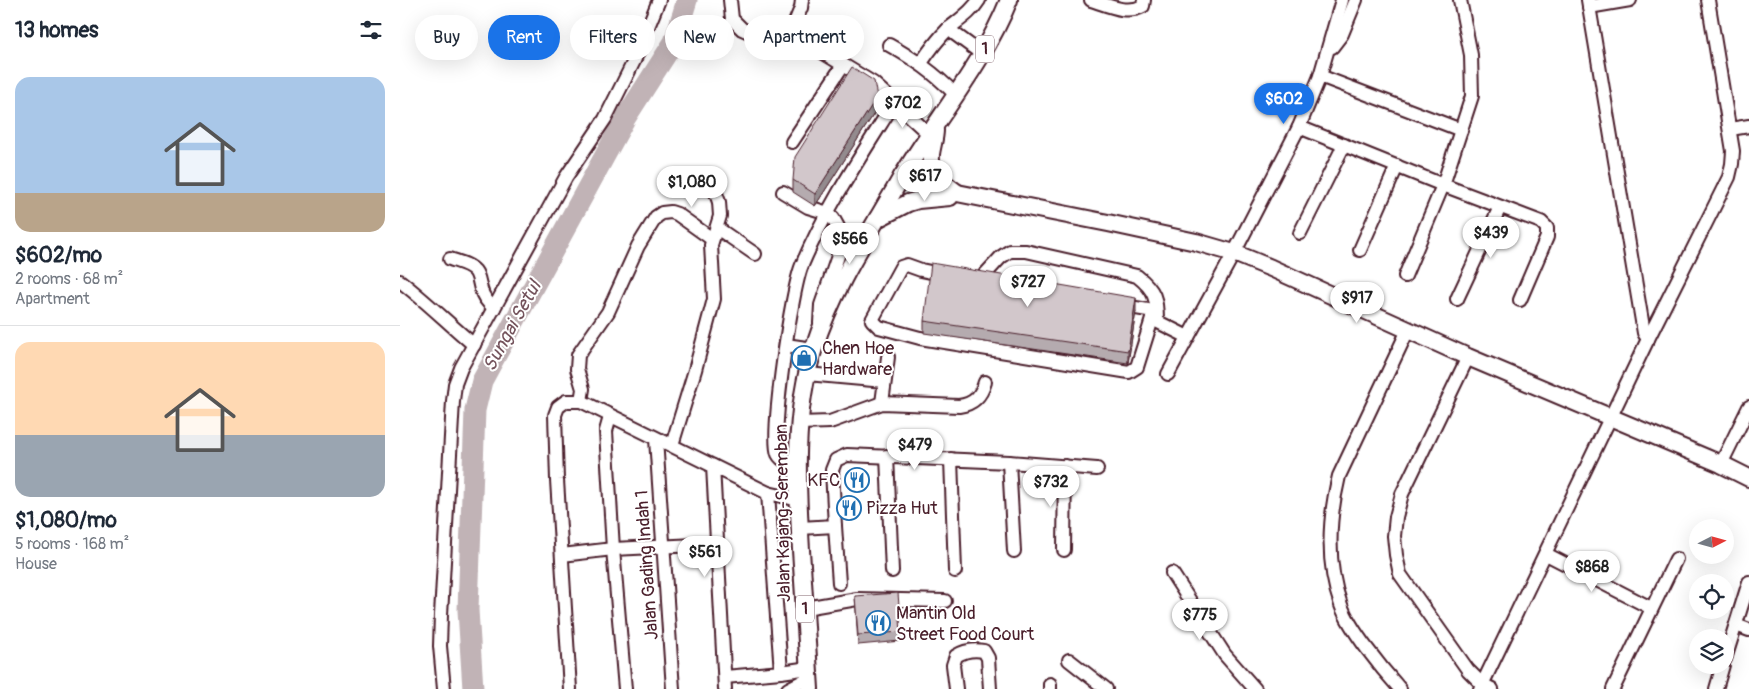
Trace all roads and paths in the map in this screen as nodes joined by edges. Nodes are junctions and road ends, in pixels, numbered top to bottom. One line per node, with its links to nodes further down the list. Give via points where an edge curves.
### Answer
1 (658, 0): 53 (street, via 620,91 566,177)
2 (730, 0): 16 (street, via 732,19)
3 (802, 0): 14 (street)
4 (980, 0): 15 (street)
5 (1008, 0): 19 (main road, Jalan Kajang-Seremban / 1)
6 (1091, 0): 7 (street, via 1131,11 1142,6)
7 (1144, 0)
8 (1342, 0): 18 (street)
9 (1356, 0): 18 (street, via 1342,34)
10 (1460, 0): 30 (street, via 1472,72 1472,96)
11 (1630, 0): 13 (street)
12 (1708, 0): 29 (street)
13 (1588, 3): 58 (street, via 1644,333)
14 (799, 15)
15 (948, 29): 19 (street); 21 (street)
16 (744, 30)
17 (889, 45): 21 (street)
18 (1328, 50): 23 (street)
19 (982, 54): 24 (main road, Jalan Kajang-Seremban / 1)
20 (834, 60): 22 (street)
21 (921, 64): 24 (street)
22 (843, 65): 25 (street, via 873,83); 31 (street)
23 (1320, 76): 27 (street); 30 (street)
24 (955, 94): 28 (main road, Jalan Kajang-Seremban / 1)
25 (894, 103): 28 (street); 40 (street)
26 (1749, 126): 29 (street)
27 (1299, 127): 32 (street); 45 (street)
28 (932, 129): 34 (main road, Jalan Kajang-Seremban / 1); 38 (main road, via 935,136 931,165 939,179)
29 (1730, 129): 58 (street, via 1733,151 1728,178)
30 (1461, 130): 36 (street)
31 (792, 142)
32 (1344, 145): 33 (street); 43 (street)
33 (1397, 166): 36 (street); 44 (street)
34 (902, 176): 38 (main road); 41 (main road, Jalan Kajang-Seremban / 1)
35 (710, 177): 42 (street, via 719,202 720,216)
36 (1443, 185): 39 (street); 48 (street)
37 (783, 192): 40 (street, via 808,207)
38 (960, 195): 41 (main road, via 918,200); 45 (main road, via 1108,223)
39 (1500, 207): 51 (street); 52 (street, via 1541,222 1547,228 1547,236)
40 (828, 213): 55 (street, via 838,227 839,253 822,305); 60 (street, via 800,268)
41 (878, 219): 55 (main road, Jalan Kajang-Seremban / 1)
42 (715, 233): 46 (street); 68 (street, via 671,212 656,217 638,246 608,312 578,355); 75 (street, via 711,245 714,299)
43 (1300, 233)
44 (1360, 250)
45 (1234, 253): 56 (main road); 57 (street)
46 (755, 254)
47 (450, 258): 53 (street, via 475,270 481,292)
48 (1405, 276)
49 (400, 281): 59 (street)
50 (978, 282): 54 (street, via 1148,310); 54 (street, via 1000,257 1010,251 1026,251 1136,276 1155,296); 54 (street, via 901,267 872,320 879,327 920,338 1129,372 1137,367)
51 (1457, 299)
52 (1520, 300)
53 (494, 308): 59 (street)
54 (1155, 320): 57 (street)
55 (820, 330): 61 (main road, Jalan Kajang-Seremban / 1)
56 (1408, 330): 63 (main road); 123 (street, via 1339,476 1331,534 1331,558 1341,606 1352,626)
57 (1188, 337): 65 (street)
58 (1648, 339): 72 (street)
59 (474, 345): 114 (street, via 461,368 453,401 440,646)
60 (786, 345): 61 (street); 78 (street, via 776,443 778,455 786,461)
61 (813, 349): 64 (main road, Jalan Kajang-Seremban / 1)
62 (888, 357): 66 (street)
63 (1468, 358): 72 (main road); 113 (street, via 1402,494 1394,536 1400,574 1468,670)
64 (807, 374): 66 (street); 73 (main road, Jalan Kajang-Seremban / 1)
65 (1168, 374)
66 (884, 381): 69 (street)
67 (985, 382): 69 (street, via 975,401 967,405)
68 (582, 402): 71 (street); 95 (street, via 566,401 555,414)
69 (882, 403): 73 (street, via 830,422)
70 (1749, 407): 80 (street)
71 (610, 417): 74 (street); 91 (street, via 606,431)
72 (1610, 419): 80 (main road); 94 (street)
73 (799, 423): 78 (main road, Jalan Kajang-Seremban / 1)
74 (656, 439): 75 (street); 90 (street, Jalan Gading Indah 1)
75 (672, 446): 81 (street)
76 (887, 456): 77 (street); 87 (street, via 847,455 836,460 832,470); 97 (street)
77 (951, 459): 79 (street); 98 (street)
78 (798, 462): 86 (main road, Jalan Kajang-Seremban / 1)
79 (1009, 462): 82 (street); 93 (street)
80 (1721, 464): 84 (main road)
81 (712, 466): 85 (street); 89 (street)
82 (1064, 466): 83 (street); 92 (street)
83 (1097, 470)
84 (1749, 478)
85 (768, 494): 86 (street); 109 (street)
86 (799, 500): 88 (main road, Jalan Kajang-Seremban / 1)
87 (835, 526): 88 (street); 101 (street)
88 (800, 528): 103 (main road, Jalan Kajang-Seremban / 1)
89 (717, 544): 90 (street); 112 (street)
90 (664, 546): 91 (street); 117 (street, Jalan Gading Indah 1)
91 (613, 549): 95 (street); 116 (street)
92 (1064, 550)
93 (1014, 551)
94 (1546, 554): 104 (street); 113 (street)
95 (562, 555): 115 (street)
96 (1676, 559): 104 (street)
97 (892, 571)
98 (955, 571)
99 (1172, 573): 122 (street, via 1226,655)
100 (1749, 582): 105 (street)
101 (839, 583)
102 (945, 601): 103 (street, via 857,600)
103 (805, 608): 111 (main road, Jalan Kajang-Seremban / 1)
104 (1651, 608): 124 (street)
105 (1736, 625): 106 (street); 107 (street)
106 (1749, 630)
107 (1734, 631)
108 (1069, 660): 121 (street)
109 (781, 672): 111 (street); 112 (street)
110 (1720, 674): 125 (street)
111 (809, 678): 118 (street)
112 (725, 683)
113 (1485, 687)
114 (444, 689)
115 (570, 689)
116 (624, 689)
117 (673, 689)
118 (788, 689)
119 (956, 689): 120 (street, via 953,665 956,656 963,651 977,650 988,658)
120 (990, 689)
121 (1106, 689)
122 (1255, 689)
123 (1400, 689)
124 (1613, 689)
125 (1716, 689)

